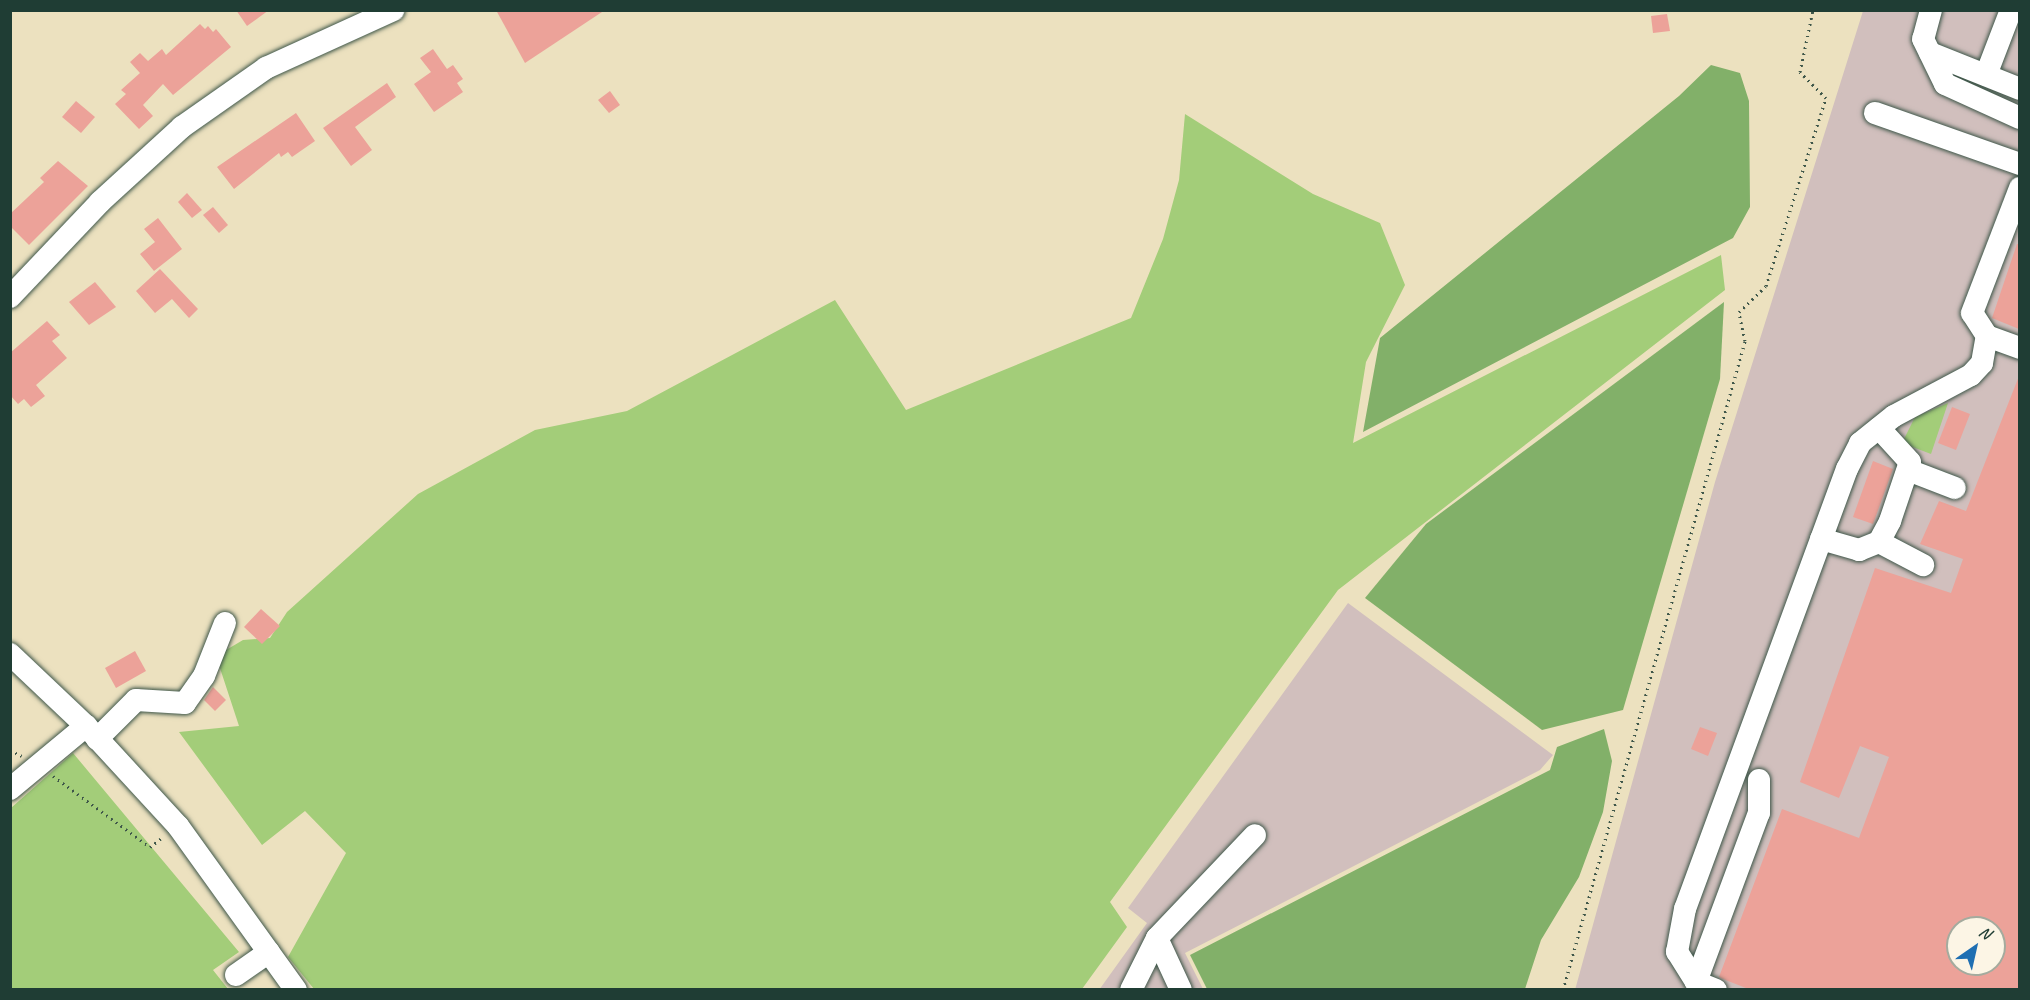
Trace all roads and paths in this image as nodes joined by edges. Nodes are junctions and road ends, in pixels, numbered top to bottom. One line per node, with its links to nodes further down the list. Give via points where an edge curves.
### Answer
1 (393, 10): 12 (street, via 266,68 182,127 100,202)
2 (1814, 10): 36 (path, via 1800,72 1826,98 1766,286 1739,312 1745,341)
3 (1931, 10): 5 (street, via 1923,39)
4 (2011, 10): 6 (street)
5 (1930, 52): 6 (street); 9 (street, via 1945,84)
6 (1986, 75): 7 (street)
7 (2019, 89)
8 (1875, 113): 10 (street)
9 (2019, 118)
10 (2019, 164)
11 (2019, 188): 13 (street, via 1972,313)
12 (10, 297)
13 (1987, 336): 14 (street); 15 (street, via 1982,363 1971,375)
14 (2019, 348)
15 (1879, 428): 16 (street, via 1910,462); 18 (street, via 1860,443)
16 (1908, 470): 17 (street); 19 (street)
17 (1955, 488)
18 (1821, 539): 19 (street, via 1859,550); 32 (street, via 1685,909 1677,952)
19 (1879, 542): 20 (street)
20 (1923, 565)
21 (225, 623): 23 (street, via 204,676 185,703 136,700)
22 (10, 654): 23 (street)
23 (92, 732): 26 (street); 30 (street, via 177,826)
24 (58, 780): 28 (path)
25 (1759, 780): 32 (street, via 1759,813)
26 (10, 789)
27 (1255, 835): 29 (street)
28 (150, 847)
29 (1157, 938): 34 (street); 35 (street)
30 (269, 952): 31 (street); 33 (street)
31 (236, 975)
32 (1706, 986)
33 (296, 990)
34 (1131, 990)
35 (1181, 990)
36 (1563, 990)

